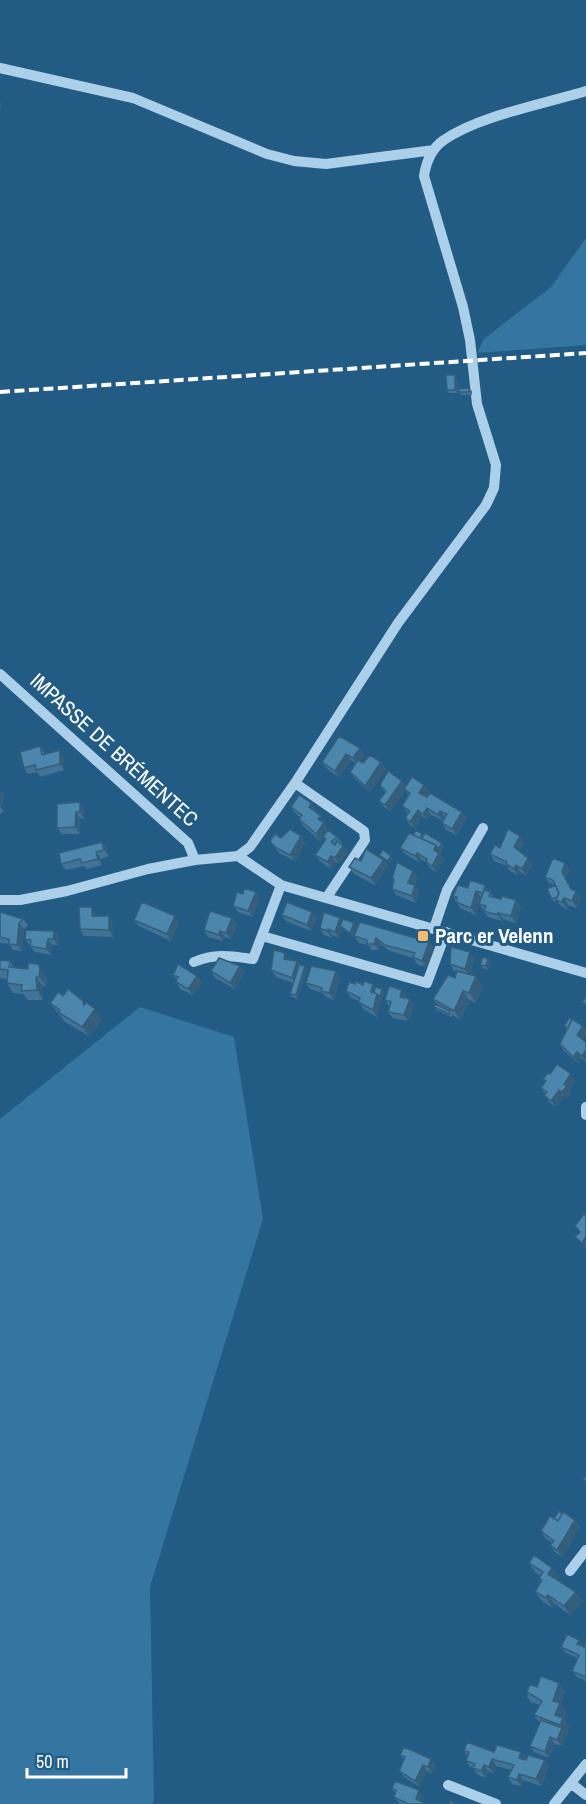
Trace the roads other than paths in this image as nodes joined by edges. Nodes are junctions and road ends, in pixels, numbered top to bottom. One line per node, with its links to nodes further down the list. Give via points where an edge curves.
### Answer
1 (0, 68): 3 (street, via 133,98 258,151 294,161 326,164)
2 (586, 92): 3 (street, via 471,126 442,141)
3 (434, 150): 5 (street, via 424,176 468,329 477,405 496,465 494,488 469,530 398,623)
4 (0, 674): 8 (street, IMPASSE DE BRÉMENTEC, via 188,843)
5 (295, 783): 7 (street, via 250,847); 10 (street, via 364,831 365,840)
6 (483, 828): 12 (street, via 447,890)
7 (238, 856): 8 (street); 9 (street)
8 (195, 860): 11 (street, via 67,891)
9 (281, 885): 10 (street); 14 (street)
10 (327, 897): 12 (street)
11 (0, 900)
12 (434, 928): 13 (street)
13 (446, 932): 14 (street, via 427,983); 16 (street)
14 (262, 936): 15 (street, via 253,959 215,955)
15 (194, 962)
16 (586, 973)
17 (586, 1107): 18 (street)
18 (586, 1115)
19 (586, 1550): 20 (street)
20 (570, 1571)
21 (586, 1764): 22 (street)
22 (572, 1784): 24 (street); 26 (street)
23 (447, 1785): 25 (street)
24 (586, 1795)
25 (496, 1804)
26 (554, 1804)

